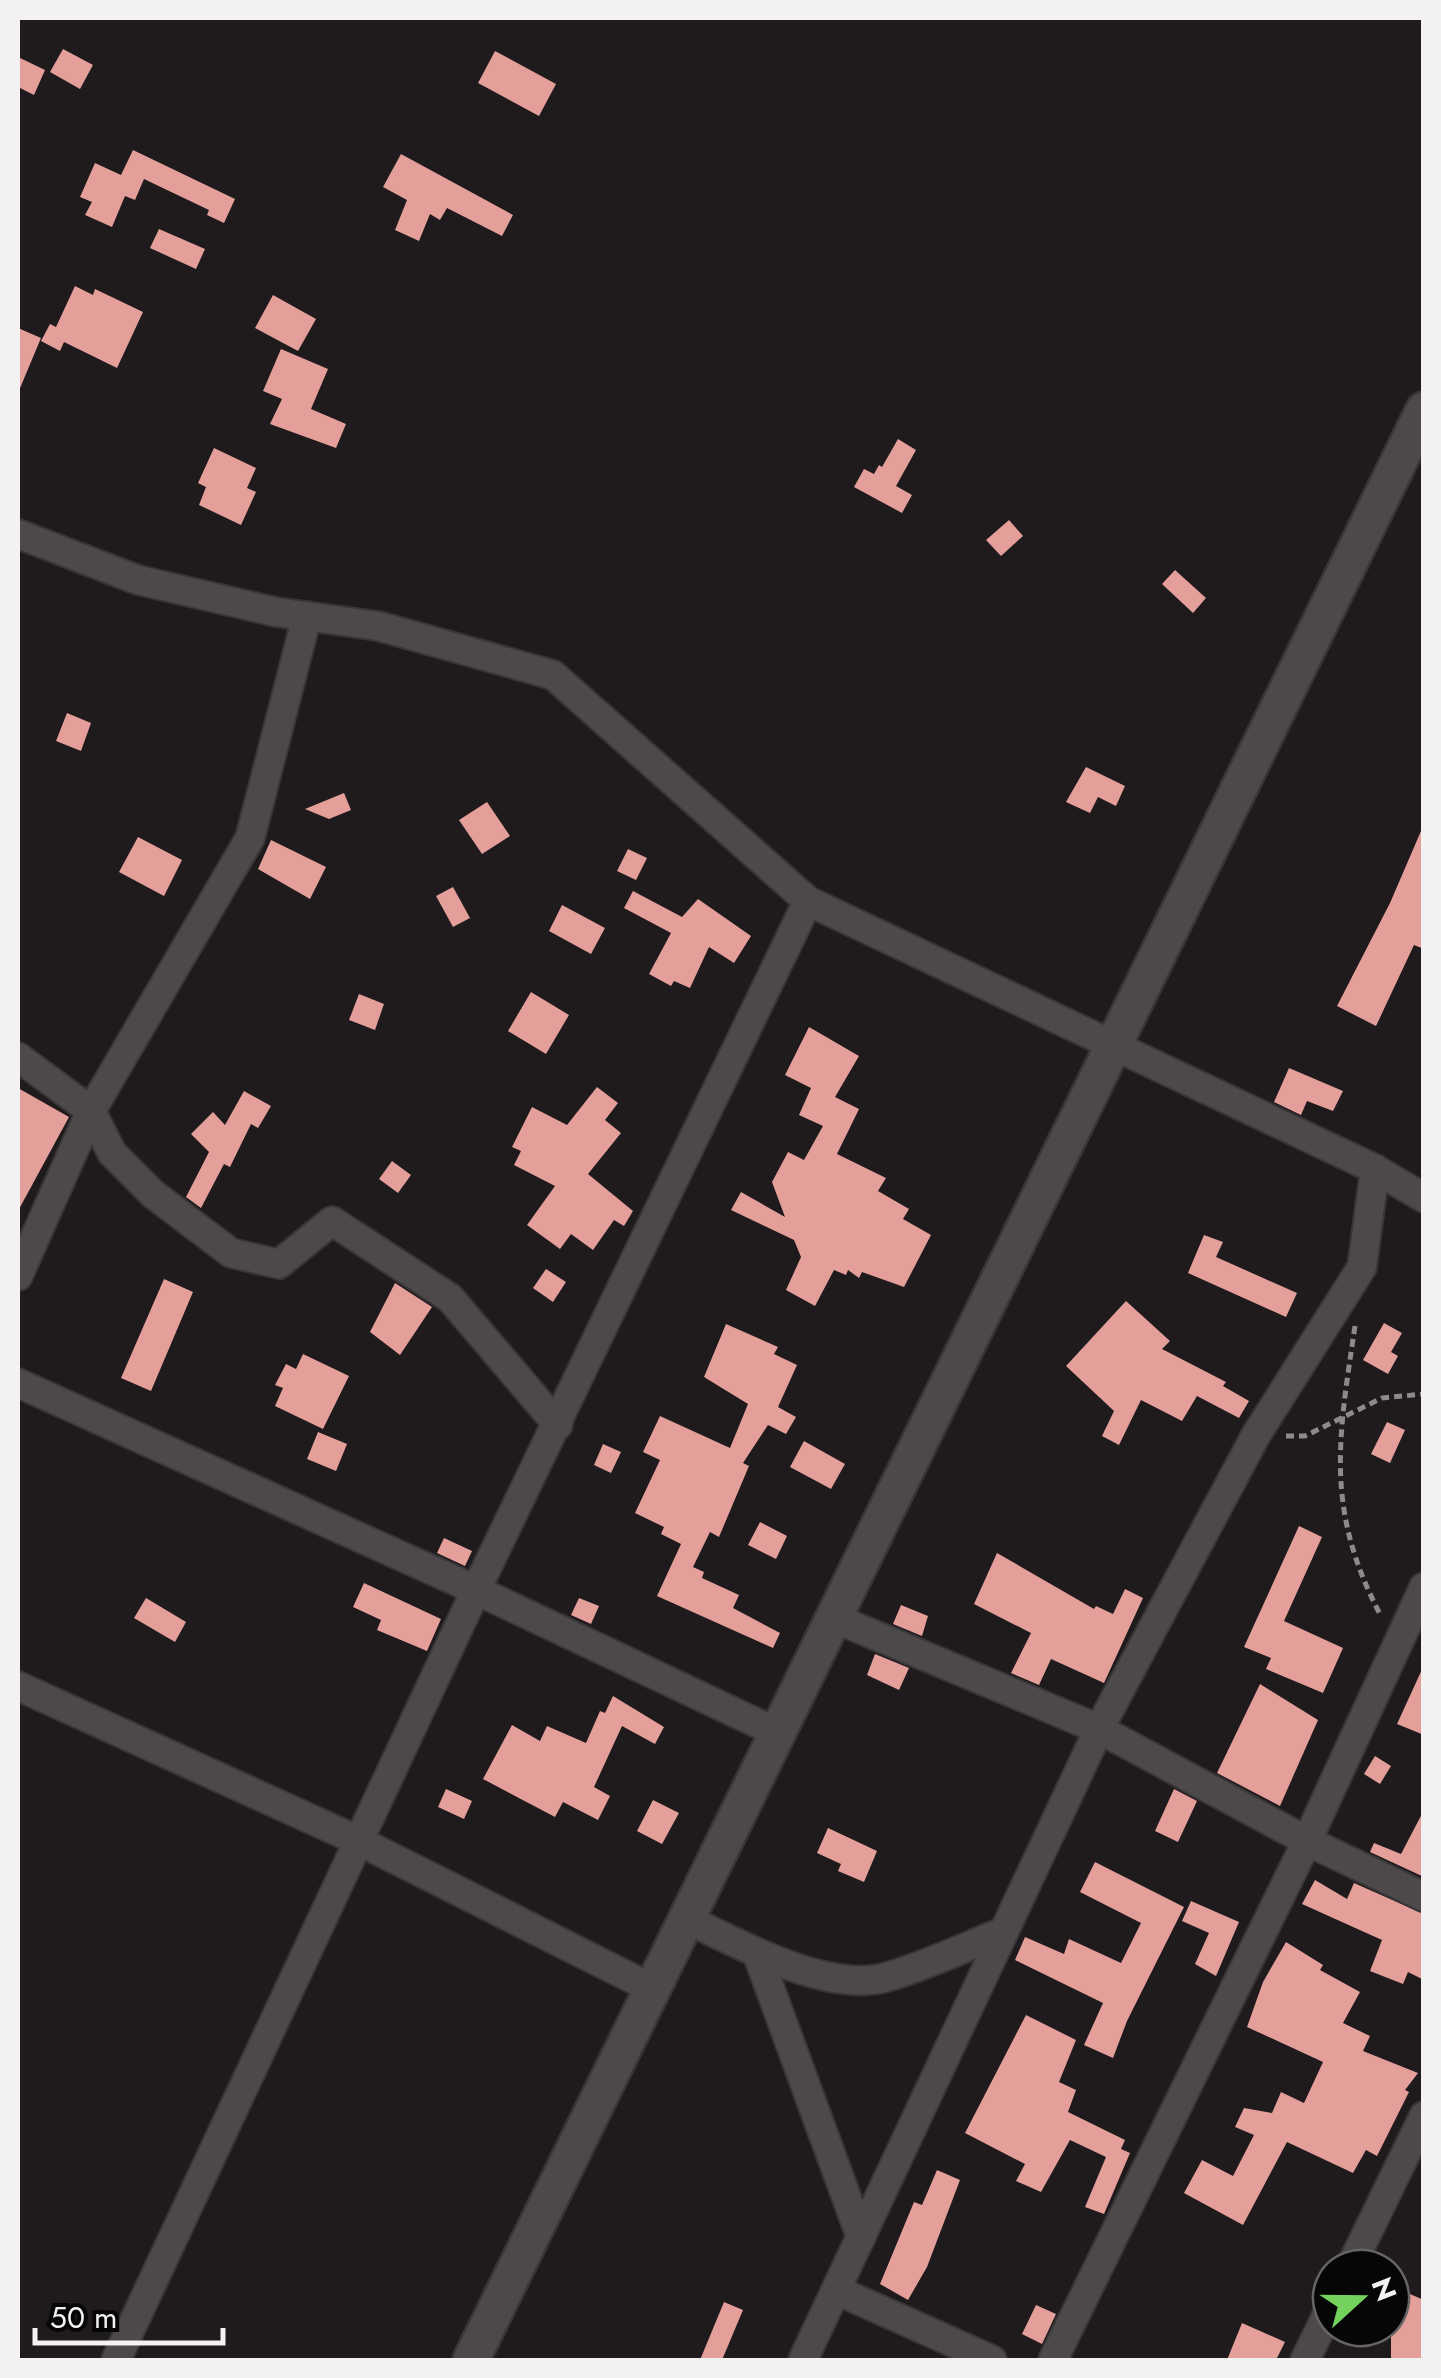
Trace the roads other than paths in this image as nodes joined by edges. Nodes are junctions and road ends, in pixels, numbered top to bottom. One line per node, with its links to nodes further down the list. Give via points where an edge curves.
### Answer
1 (1424, 410): 5 (street)
2 (18, 534): 3 (street, via 138,580)
3 (307, 616): 4 (street, via 378,626 553,676); 7 (street, via 250,838)
4 (808, 900): 5 (street); 12 (street)
5 (1114, 1044): 8 (street); 15 (street)
6 (18, 1057): 7 (street)
7 (90, 1111): 10 (street); 12 (street, via 112,1153 153,1194 231,1253 279,1264 332,1221 450,1298)
8 (1374, 1169): 9 (street); 17 (street, via 1362,1267 1256,1435)
9 (1424, 1198)
10 (18, 1276)
11 (18, 1384): 14 (street)
12 (558, 1425): 14 (street)
13 (1424, 1587): 20 (street)
14 (476, 1590): 18 (street); 19 (street)
15 (834, 1618): 17 (street); 18 (street)
16 (18, 1686): 19 (street)
17 (1099, 1729): 20 (street); 23 (street)
18 (778, 1732): 22 (street)
19 (359, 1841): 25 (street); 30 (street)
20 (1307, 1842): 21 (street); 34 (street)
21 (1424, 1897)
22 (687, 1919): 24 (street); 25 (street)
23 (1004, 1932): 24 (street, via 882,1979 829,1976); 27 (street)
24 (757, 1953): 27 (street)
25 (652, 1989): 31 (street)
26 (1424, 2116): 28 (street)
27 (861, 2238): 29 (street)
28 (1360, 2248)
29 (836, 2290): 32 (street); 33 (street)
30 (116, 2360)
31 (471, 2360)
32 (803, 2360)
33 (992, 2360)
34 (1053, 2360)

